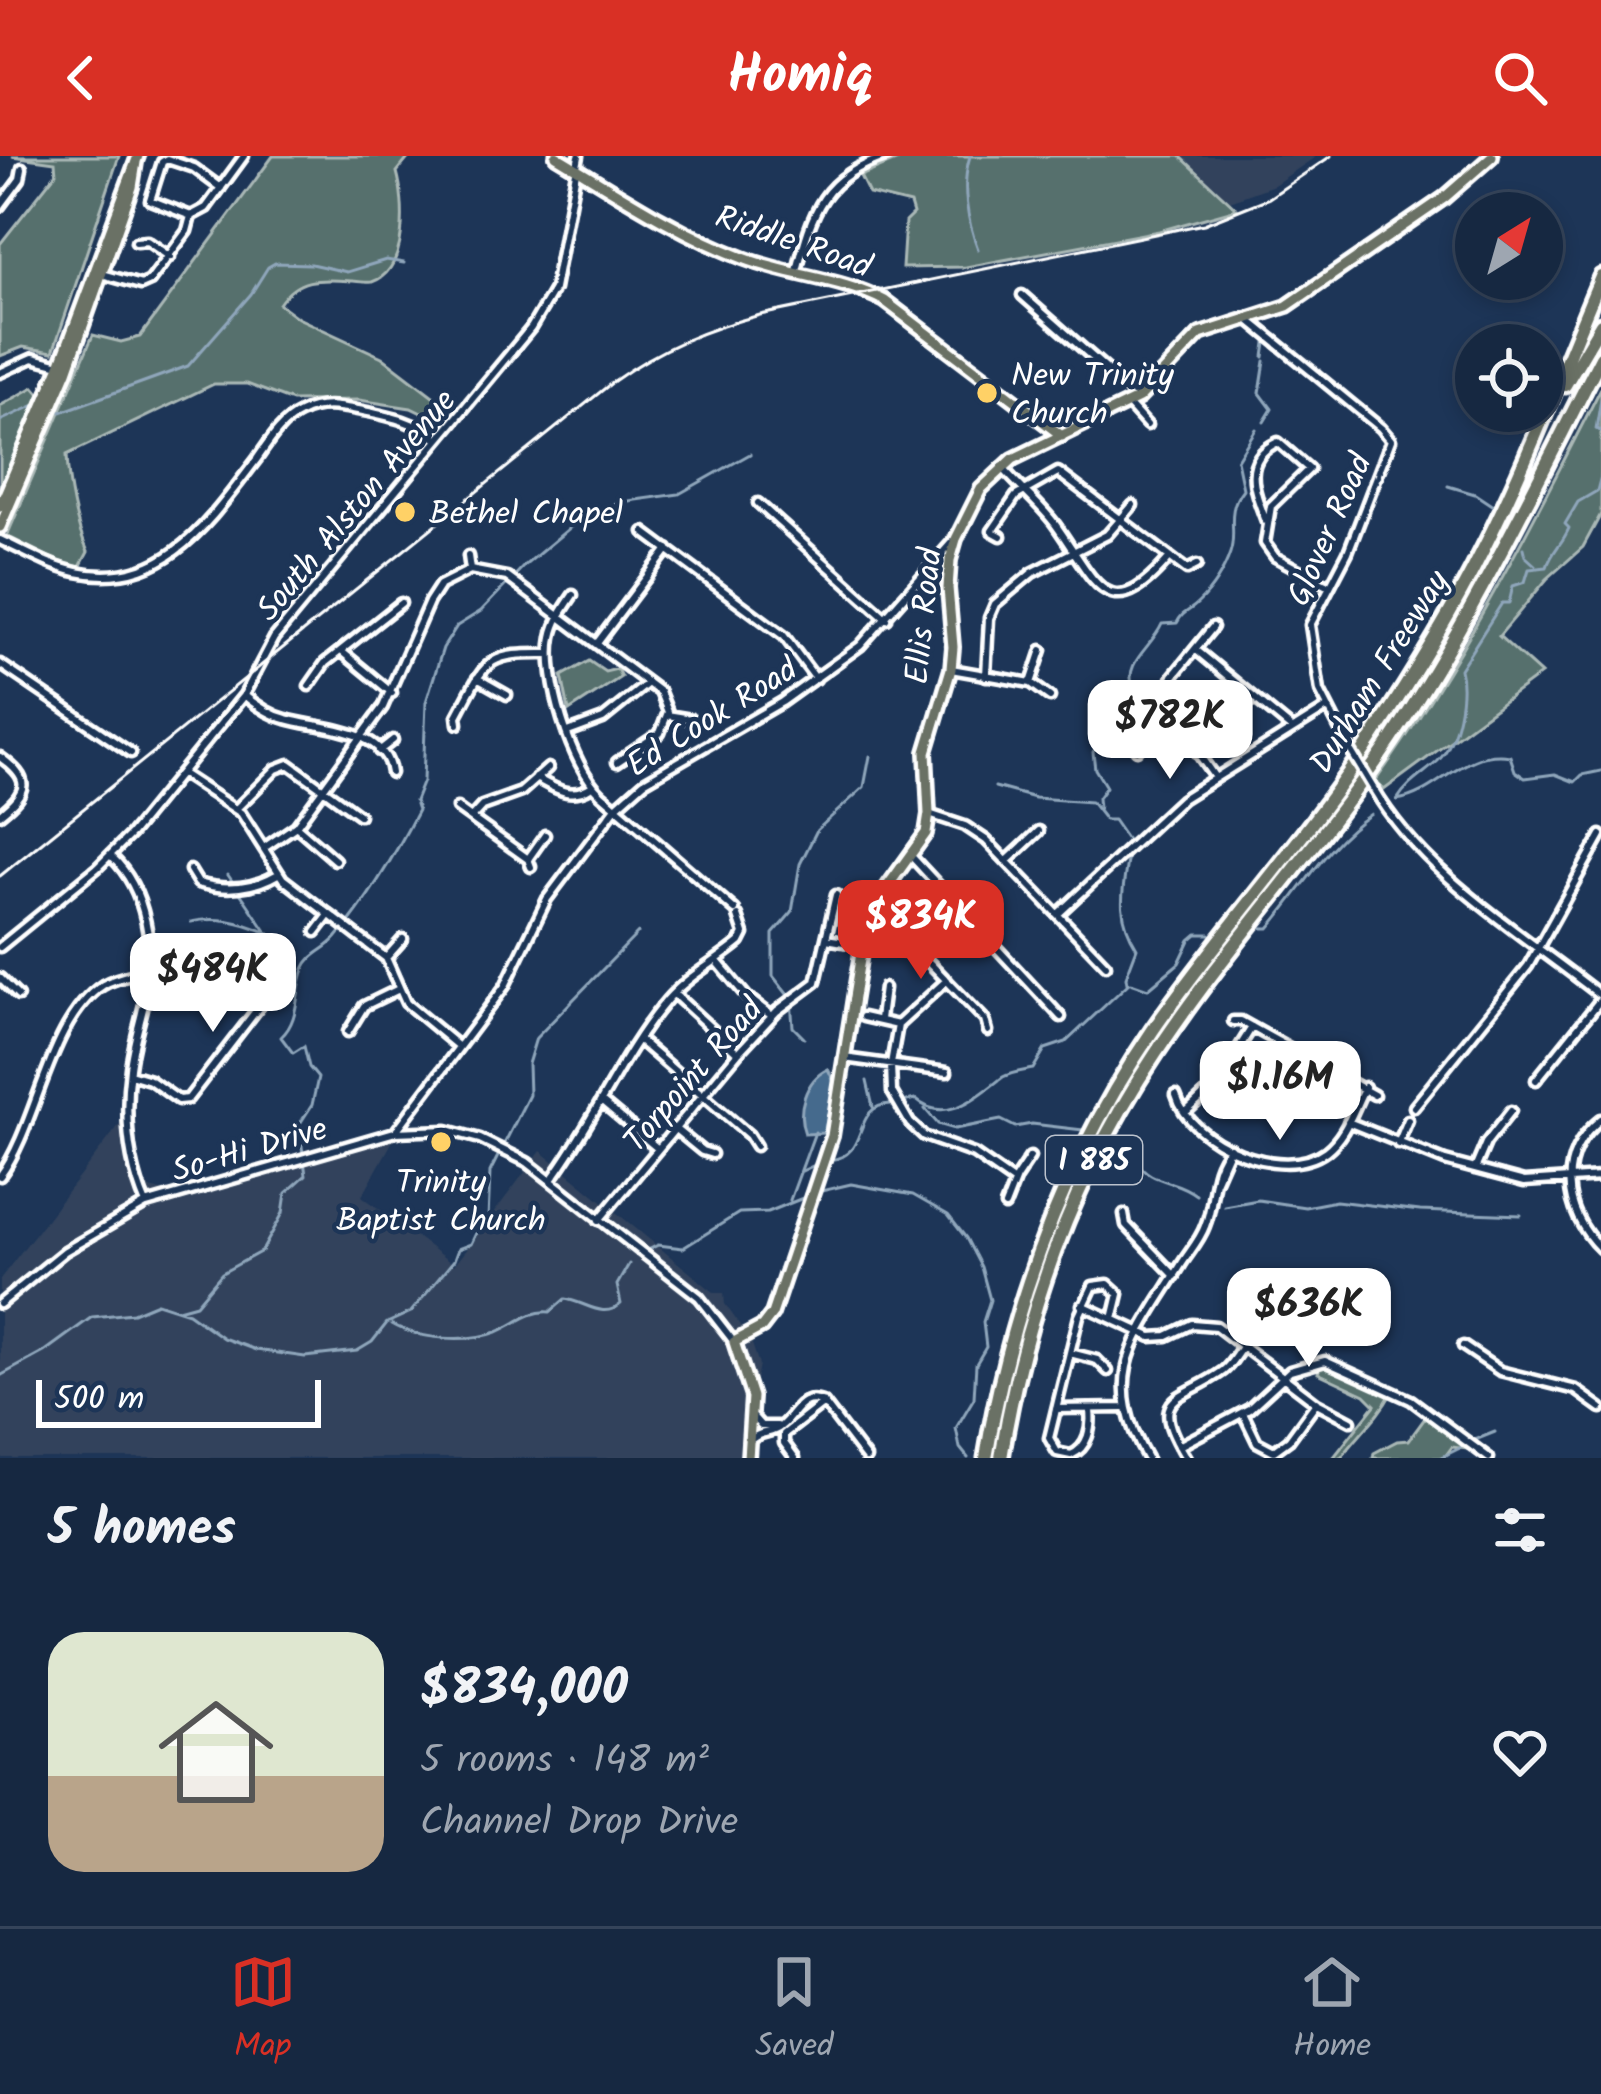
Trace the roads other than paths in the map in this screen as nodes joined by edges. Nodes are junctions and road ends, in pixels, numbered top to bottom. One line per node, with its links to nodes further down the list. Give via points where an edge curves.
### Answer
1 (244, 156): 9 (street)
2 (556, 156): 8 (main road, Riddle Road)
3 (579, 156): 8 (street, South Alston Avenue)
4 (888, 156): 15 (street, via 850,172 824,196)
5 (1492, 156): 18 (main road, Ellis Road, via 1444,199 1302,296)
6 (137, 159): 14 (main road); 21 (main road)
7 (22, 168): 10 (street)
8 (578, 169): 15 (main road, Riddle Road, via 710,244); 28 (street, South Alston Avenue, via 548,304)
9 (221, 188): 11 (street); 11 (street, via 194,168 162,162 150,200)
10 (0, 206)
11 (190, 216): 13 (street)
12 (136, 242): 13 (street)
13 (170, 257): 14 (street, via 141,285)
14 (102, 274): 38 (main road)
15 (796, 275): 27 (main road, Riddle Road, via 885,301)
16 (1601, 277): 45 (highway, Durham Freeway)
17 (1022, 296): 24 (street)
18 (1249, 320): 24 (main road, Ellis Road, via 1200,334); 50 (street, Glover Road, via 1390,438)
19 (1601, 324): 45 (highway, I 885)
20 (1601, 357): 25 (highway, Durham Freeway)
21 (60, 365): 23 (street, via 33,358); 33 (main road)
22 (1601, 367): 25 (highway, I 885)
23 (0, 374)
24 (1134, 400): 26 (street); 27 (main road, Ellis Road)
25 (1576, 405): 216 (highway, Durham Freeway / I 885, via 1490,577 1418,697 1318,842 1167,1035 1113,1124 1045,1276)
26 (1147, 425)
27 (1062, 436): 29 (main road, Ellis Road)
28 (438, 440): 42 (street, via 411,421 334,406 306,410 278,432 196,537 136,571 74,571); 72 (street, South Alston Avenue, via 274,638)
29 (1002, 467): 30 (street); 41 (main road, Ellis Road)
30 (1022, 490): 36 (street, via 1059,472); 40 (street, via 992,531); 44 (street)
31 (758, 503): 54 (street)
32 (1133, 505): 36 (street)
33 (0, 506)
34 (1271, 506): 35 (street); 35 (street, via 1309,469 1278,442 1253,467); 37 (street)
35 (1261, 508): 37 (street)
36 (1123, 519): 44 (street); 47 (street)
37 (1266, 521): 50 (street, via 1270,553)
38 (0, 527)
39 (644, 532): 43 (street)
40 (1001, 536)
41 (956, 539): 54 (street, Ed Cook Road); 64 (main road, Ellis Road, via 948,588)
42 (0, 540)
43 (668, 549): 57 (street); 67 (street, via 784,636)
44 (1074, 552): 47 (street, via 1098,585 1119,595 1144,586); 65 (street, via 995,604)
45 (1482, 553): 215 (highway, Durham Freeway / I 885, via 1372,738 1168,1010 1090,1136 1025,1291)
46 (468, 556): 49 (street)
47 (1171, 556): 48 (street, via 1187,569)
48 (1197, 565)
49 (470, 570): 53 (street, via 507,577); 71 (street, via 434,593)
50 (1330, 586): 75 (street, Glover Road, via 1310,628)
51 (573, 595): 53 (street)
52 (401, 603): 60 (street)
53 (559, 617): 57 (street); 61 (street)
54 (887, 619): 67 (street, Ed Cook Road)
55 (1213, 627): 58 (street)
56 (506, 639): 62 (street)
57 (597, 643): 68 (street)
58 (1195, 649): 79 (street, via 1173,676); 80 (street)
59 (1042, 650): 69 (street)
60 (341, 651): 70 (street); 71 (street)
61 (550, 654): 62 (street); 81 (street)
62 (506, 655): 66 (street)
63 (0, 664): 86 (street)
64 (951, 669): 65 (street); 100 (main road, Ellis Road, via 926,752)
65 (986, 676): 69 (street)
66 (477, 678): 73 (street); 78 (street)
67 (816, 679): 96 (street, Ed Cook Road)
68 (648, 683): 76 (street); 81 (street, via 603,719)
69 (1031, 683): 74 (street)
70 (309, 686)
71 (392, 693): 82 (street)
72 (244, 695): 82 (street, via 277,716); 90 (street, South Alston Avenue)
73 (507, 695)
74 (1050, 697)
75 (1327, 708): 80 (street); 123 (street, Glover Road, bridge, via 1397,825)
76 (667, 715): 77 (street); 88 (street, via 660,733)
77 (692, 719)
78 (458, 724)
79 (1156, 724): 84 (street); 92 (street, via 1185,736)
80 (1292, 729): 92 (street)
81 (568, 733): 94 (street)
82 (361, 738): 85 (street); 95 (street)
83 (393, 740): 85 (street)
84 (1137, 750)
85 (379, 751): 91 (street)
86 (131, 753)
87 (0, 757): 99 (street, via 23,783)
88 (617, 762)
89 (548, 768): 93 (street)
90 (181, 773): 98 (street); 108 (street, South Alston Avenue)
91 (391, 773)
92 (1214, 776): 115 (street)
93 (536, 778): 94 (street, via 567,794); 102 (street)
94 (592, 786): 96 (street)
95 (325, 787): 98 (street, via 284,765); 101 (street); 103 (street)
96 (617, 806): 126 (street, via 737,913 744,934); 147 (street, Ed Cook Road, via 560,879 505,986)
97 (457, 808): 102 (street)
98 (236, 809): 107 (street)
99 (0, 814)
100 (929, 814): 109 (main road, Ellis Road); 111 (street, via 971,828)
101 (359, 815)
102 (471, 818): 105 (street, via 529,863)
103 (296, 826): 107 (street); 110 (street)
104 (1039, 831): 111 (street)
105 (545, 835)
106 (1601, 835): 123 (street)
107 (264, 848): 113 (street)
108 (110, 856): 122 (street, South Alston Avenue); 129 (street, So-Hi Drive, via 139,894)
109 (912, 856): 121 (main road, Ellis Road, via 876,898); 139 (street)
110 (335, 860)
111 (1007, 861): 115 (street)
112 (190, 870): 113 (street, via 198,884 243,888)
113 (278, 874): 116 (street)
114 (836, 895): 120 (street, Torpoint Road)
115 (1058, 914): 128 (street)
116 (329, 915): 118 (street); 125 (street)
117 (909, 916): 124 (street)
118 (316, 932)
119 (403, 939): 125 (street)
120 (826, 939): 121 (street); 137 (street, Torpoint Road, via 816,982)
121 (861, 942): 124 (street); 150 (main road, Ellis Road)
122 (0, 947)
123 (1539, 947): 136 (street, Glover Road); 163 (street)
124 (897, 949): 131 (street, via 922,956)
125 (386, 958): 132 (street)
126 (716, 960): 134 (street); 137 (street)
127 (292, 964): 154 (street, via 188,1099)
128 (1106, 965)
129 (148, 971): 154 (street, So-Hi Drive); 179 (street, via 112,981 88,999)
130 (0, 978): 135 (street)
131 (947, 980): 142 (street); 144 (street)
132 (399, 988): 145 (street, via 364,1006); 147 (street)
133 (884, 988): 140 (street)
134 (674, 994): 146 (street); 149 (street)
135 (18, 996)
136 (1601, 997): 155 (street)
137 (772, 1016): 149 (street, Torpoint Road)
138 (863, 1017): 140 (street)
139 (1061, 1017)
140 (880, 1019): 142 (street)
141 (1233, 1022): 143 (street)
142 (898, 1025): 151 (street)
143 (1252, 1027): 148 (street); 152 (street)
144 (988, 1031)
145 (348, 1032)
146 (638, 1039): 159 (street); 162 (street)
147 (459, 1047): 170 (street, Ed Cook Road)
148 (1241, 1049): 156 (street); 157 (street)
149 (738, 1053): 159 (street, Torpoint Road)
150 (844, 1058): 151 (street); 194 (main road, Ellis Road, via 832,1136 772,1314)
151 (891, 1064): 153 (street); 183 (street, via 892,1092 917,1131 974,1154)
152 (1323, 1064): 157 (street); 158 (street)
153 (947, 1072)
154 (129, 1074): 184 (street, So-Hi Drive, via 130,1161)
155 (1536, 1080)
156 (1217, 1083): 157 (street, via 1280,1115 1300,1106); 165 (street)
157 (1312, 1086)
158 (1365, 1087): 161 (street); 168 (street)
159 (702, 1094): 169 (street, Torpoint Road); 172 (street)
160 (1176, 1095): 165 (street)
161 (1374, 1095)
162 (602, 1102): 173 (street); 181 (street)
163 (1414, 1108)
164 (1511, 1111): 178 (street)
165 (1186, 1112): 174 (street)
166 (1601, 1119): 182 (street, via 1575,1147)
167 (1408, 1120): 171 (street)
168 (1348, 1122): 171 (street); 174 (street, via 1333,1145 1306,1162 1275,1163)
169 (674, 1128): 173 (street, Torpoint Road); 176 (street)
170 (394, 1132): 175 (street, So-Hi Drive, via 447,1130); 184 (street, So-Hi Drive)
171 (1398, 1144): 178 (street)
172 (756, 1146)
173 (657, 1148): 187 (street, Torpoint Road)
174 (1230, 1148): 189 (street, via 1206,1224)
175 (509, 1152): 181 (street, So-Hi Drive); 187 (street, So-Hi Drive)
176 (712, 1154)
177 (1030, 1156): 183 (street)
178 (1475, 1169): 182 (street, via 1524,1182)
179 (0, 1176)
180 (1601, 1177): 182 (street)
181 (550, 1180): 187 (street, So-Hi Drive)
182 (1571, 1181): 188 (street, via 1578,1217)
183 (1014, 1182): 185 (street)
184 (146, 1204): 190 (street, via 84,1238)
185 (1005, 1206)
186 (1124, 1214): 189 (street)
187 (599, 1220): 194 (street, So-Hi Drive, via 699,1298)
188 (1601, 1249)
189 (1175, 1276): 193 (street)
190 (0, 1304)
191 (1082, 1305): 192 (street); 192 (street, via 1093,1286 1108,1285 1120,1300); 197 (street)
192 (1113, 1319): 193 (street)
193 (1138, 1332): 195 (street, via 1159,1337 1208,1323); 202 (street)
194 (734, 1342): 207 (main road)
195 (1243, 1346): 199 (street); 211 (street, via 1225,1370 1174,1399 1168,1424)
196 (1463, 1346): 203 (street, via 1517,1381 1576,1390)
197 (1070, 1353): 198 (street); 204 (street)
198 (1108, 1371)
199 (1282, 1376): 201 (street); 206 (street); 219 (street, via 1312,1362 1335,1363 1411,1400)
200 (824, 1403): 208 (street, via 810,1399); 212 (street, via 784,1434); 214 (street)
201 (1317, 1403): 206 (street, via 1274,1451 1257,1442); 209 (street)
202 (1124, 1408): 205 (street); 217 (street)
203 (1601, 1408)
204 (1056, 1409): 205 (street); 205 (street, via 1049,1438 1064,1455 1082,1448)
205 (1090, 1411)
206 (1243, 1413): 211 (street)
207 (753, 1417): 208 (street, via 767,1428); 210 (main road)
208 (785, 1420): 210 (street)
209 (1351, 1421)
210 (750, 1442): 213 (main road)
211 (1179, 1446): 218 (street)
212 (792, 1457)
213 (748, 1458)
214 (866, 1458)
215 (986, 1458)
216 (1001, 1458)
217 (1147, 1458)
218 (1186, 1458)
219 (1489, 1458)

